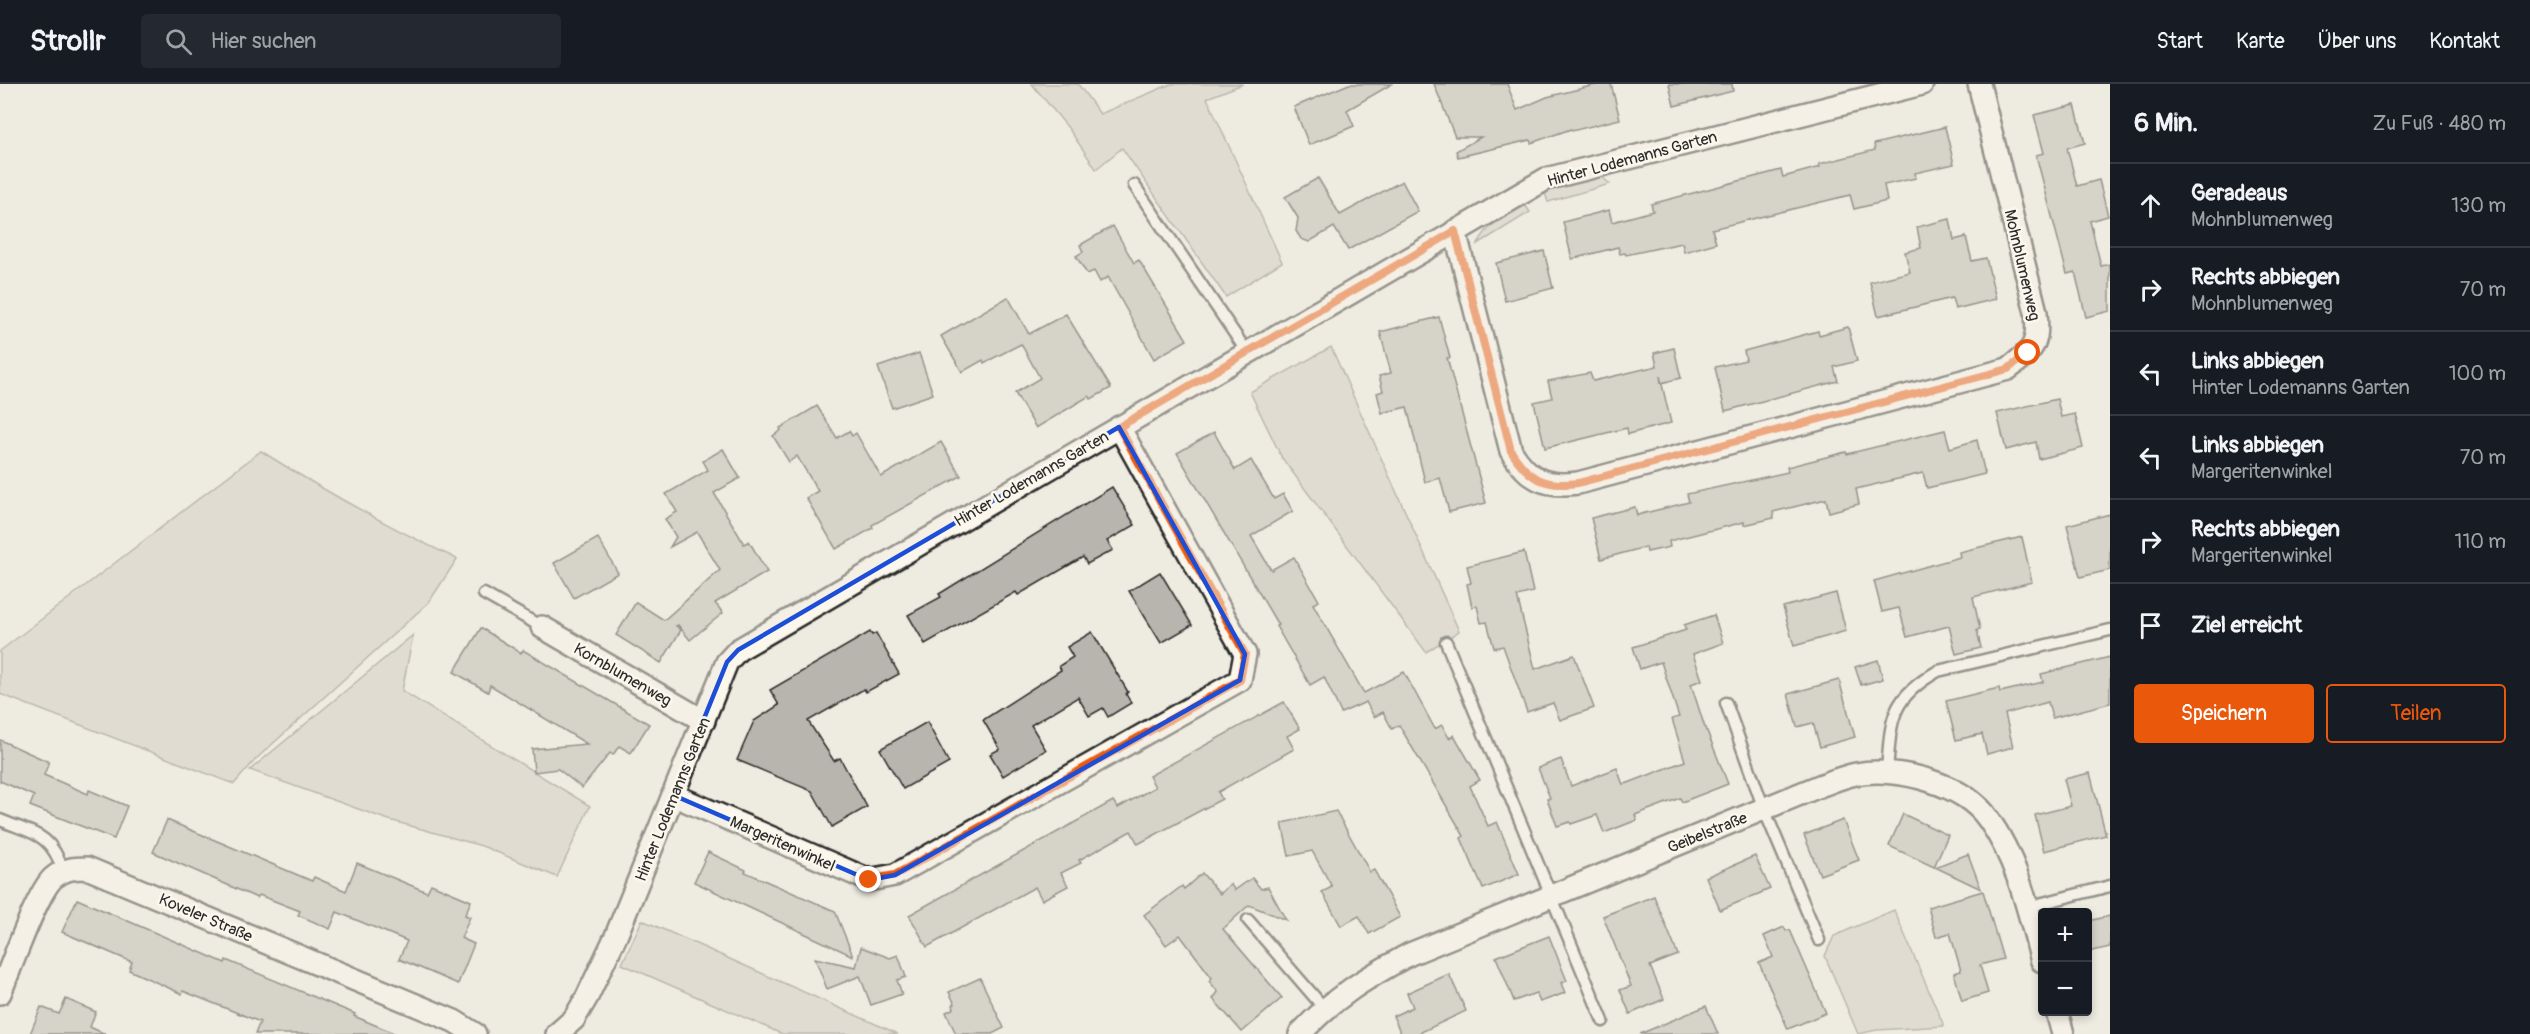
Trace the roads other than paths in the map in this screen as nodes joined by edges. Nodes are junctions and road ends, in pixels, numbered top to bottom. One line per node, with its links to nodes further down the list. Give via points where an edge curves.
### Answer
1 (1922, 84): 4 (street, Hinter Lodemanns Garten, via 1546,179)
2 (1979, 84): 4 (street, Mohnblumenweg, via 2036,312 2038,335 2028,353 2008,369 1578,483 1548,483 1534,478 1511,451)
3 (1134, 185): 5 (lane)
4 (1455, 231): 5 (street, Hinter Lodemanns Garten)
5 (1247, 352): 6 (street, Hinter Lodemanns Garten)
6 (1119, 427): 12 (street, Hinter Lodemanns Garten, via 738,650 727,662); 14 (street, Margeritenwinkel, via 1245,654 1240,680 895,875 869,880)
7 (484, 594): 8 (lane)
8 (542, 627): 12 (street, Kornblumenweg)
9 (2110, 630): 13 (lane, via 1938,671 1918,683 1894,712)
10 (1446, 642): 19 (lane)
11 (1726, 703): 15 (lane)
12 (704, 721): 14 (street, Hinter Lodemanns Garten)
13 (1887, 772): 15 (street, Geibelstraße, via 1857,774); 20 (street, Geibelstraße, via 1930,779 1961,795 1988,817 2013,863)
14 (674, 795): 29 (street, Hinter Lodemanns Garten, via 587,998)
15 (1764, 808): 19 (street, Geibelstraße); 22 (lane)
16 (0, 820): 17 (lane, via 46,840 57,853)
17 (63, 871): 24 (street, via 45,886); 28 (street, Koveler Straße, via 87,868 101,873 454,1021)
18 (2110, 886): 20 (lane)
19 (1551, 896): 25 (street, Geibelstraße, via 1410,954 1364,979); 27 (lane)
20 (2027, 907): 23 (street, Geibelstraße)
21 (1248, 920): 25 (lane)
22 (1819, 940)
23 (2038, 944)
24 (0, 993)
25 (1324, 1008): 30 (street, Geibelstraße)
26 (2058, 1016): 31 (street)
27 (1603, 1021)
28 (475, 1034)
29 (557, 1034)
30 (1300, 1034)
31 (2063, 1034)

